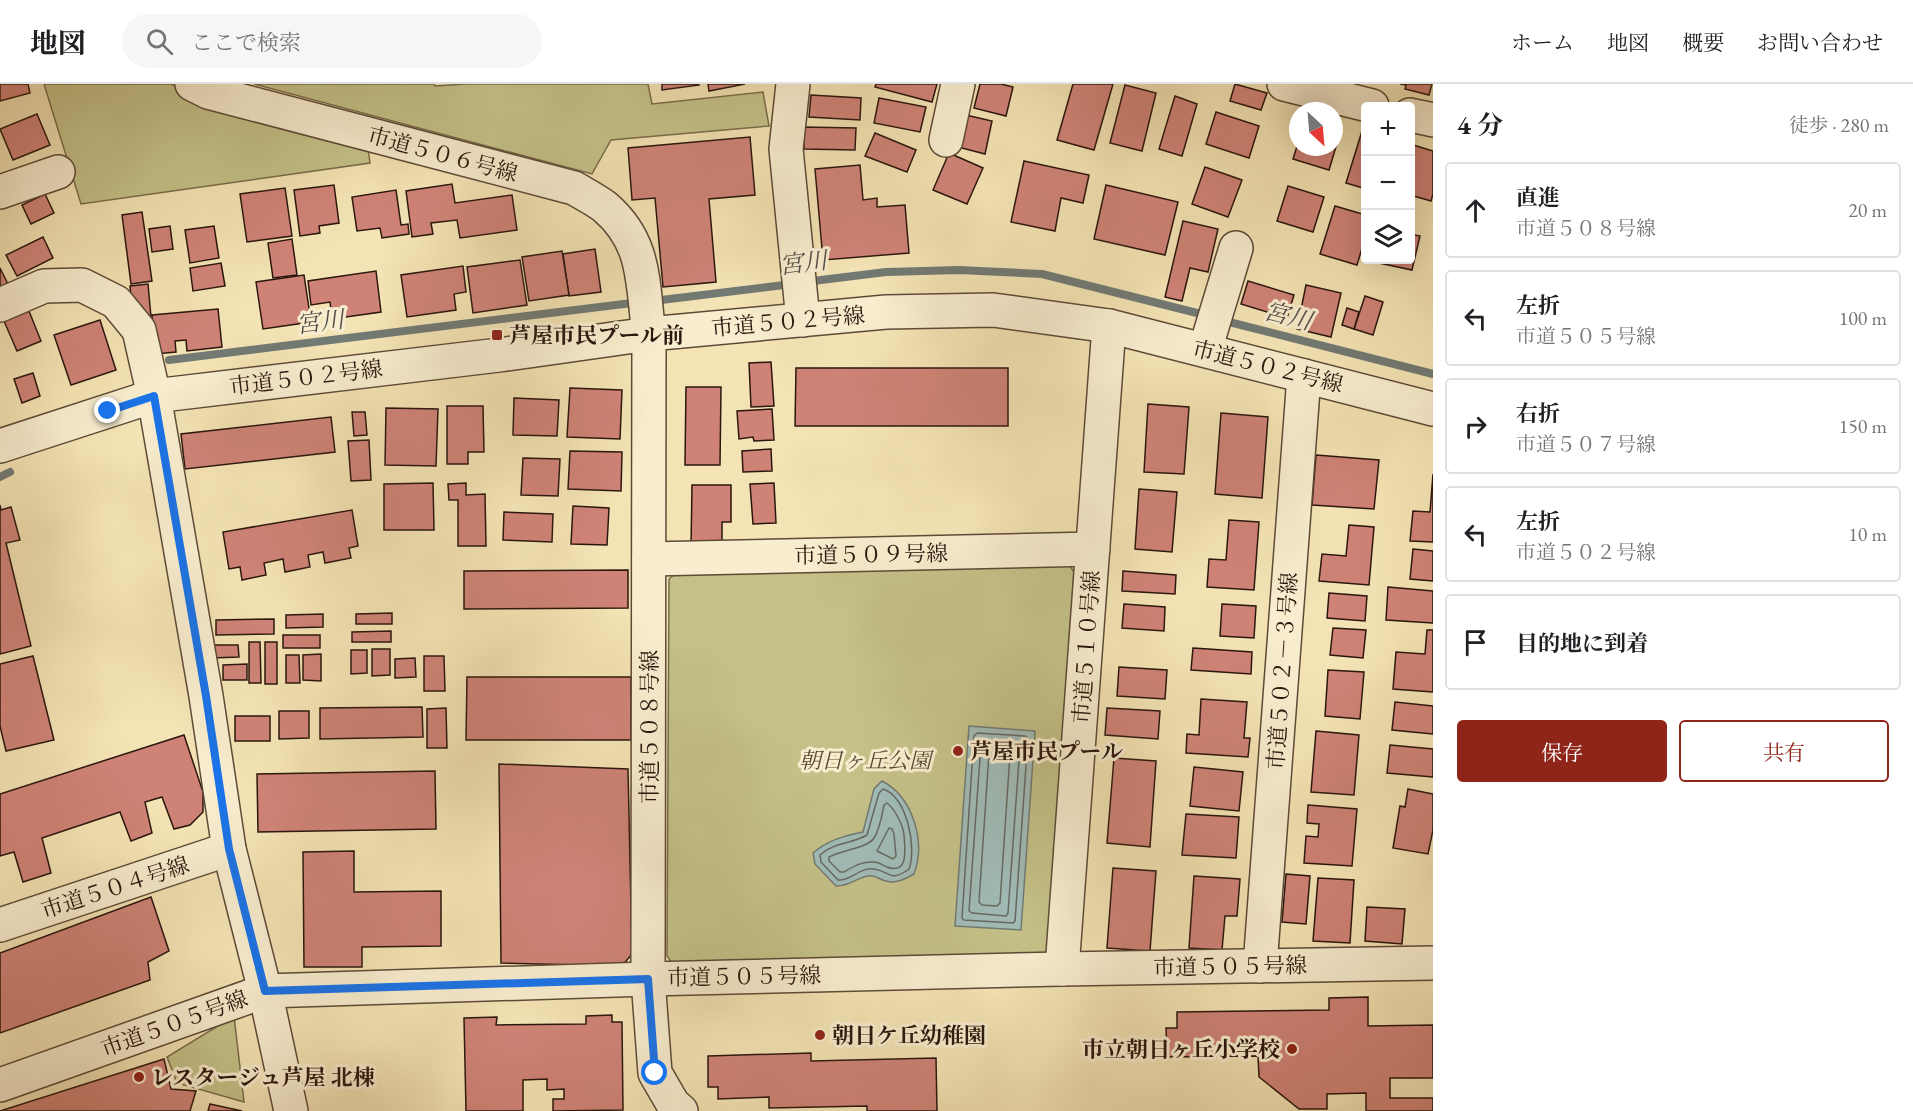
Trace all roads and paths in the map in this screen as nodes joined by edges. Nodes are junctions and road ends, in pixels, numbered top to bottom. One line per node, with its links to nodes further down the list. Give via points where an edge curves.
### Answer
1 (192, 84): 16 (street, 市道５０６号線, via 208,92 574,188 604,207 628,232 640,259)
2 (793, 84): 13 (street, via 786,149)
3 (958, 84): 8 (street)
4 (1284, 84): 5 (street)
5 (1361, 103)
6 (1415, 116): 7 (street)
7 (1433, 120)
8 (946, 140)
9 (58, 172): 10 (street)
10 (0, 192)
11 (1236, 248): 15 (street)
12 (0, 305): 18 (street, via 44,286 82,285 116,302 139,330)
13 (802, 310): 14 (street, 市道５０２号線, via 993,310); 16 (street, 市道５０２号線)
14 (1109, 326): 15 (street, 市道５０２号線); 21 (street, 市道５１０号線)
15 (1213, 326): 17 (street, 市道５０２号線)
16 (648, 327): 18 (street, 市道５０２号線, via 499,355); 22 (street, 市道５０８号線)
17 (1304, 376): 19 (street, 市道５０２号線); 26 (street, 市道５０２－３号線)
18 (154, 396): 20 (street, 市道５０２号線); 23 (street)
19 (1433, 409)
20 (0, 446)
21 (1093, 549): 22 (street, 市道５０９号線); 27 (street, 市道５１０号線)
22 (649, 559): 28 (street, 市道５０８号線)
23 (229, 849): 24 (street, 市道５０４号線); 29 (street)
24 (0, 925)
25 (1433, 963): 26 (street, 市道５０５号線)
26 (1260, 966): 27 (street, 市道５０５号線)
27 (1062, 969): 28 (street, 市道５０５号線)
28 (648, 979): 29 (street, 市道５０５号線); 32 (street, 市道５０８号線, via 655,1073)
29 (265, 991): 30 (street, 市道５０５号線); 31 (street)
30 (0, 1085)
31 (291, 1111)
32 (681, 1111)

